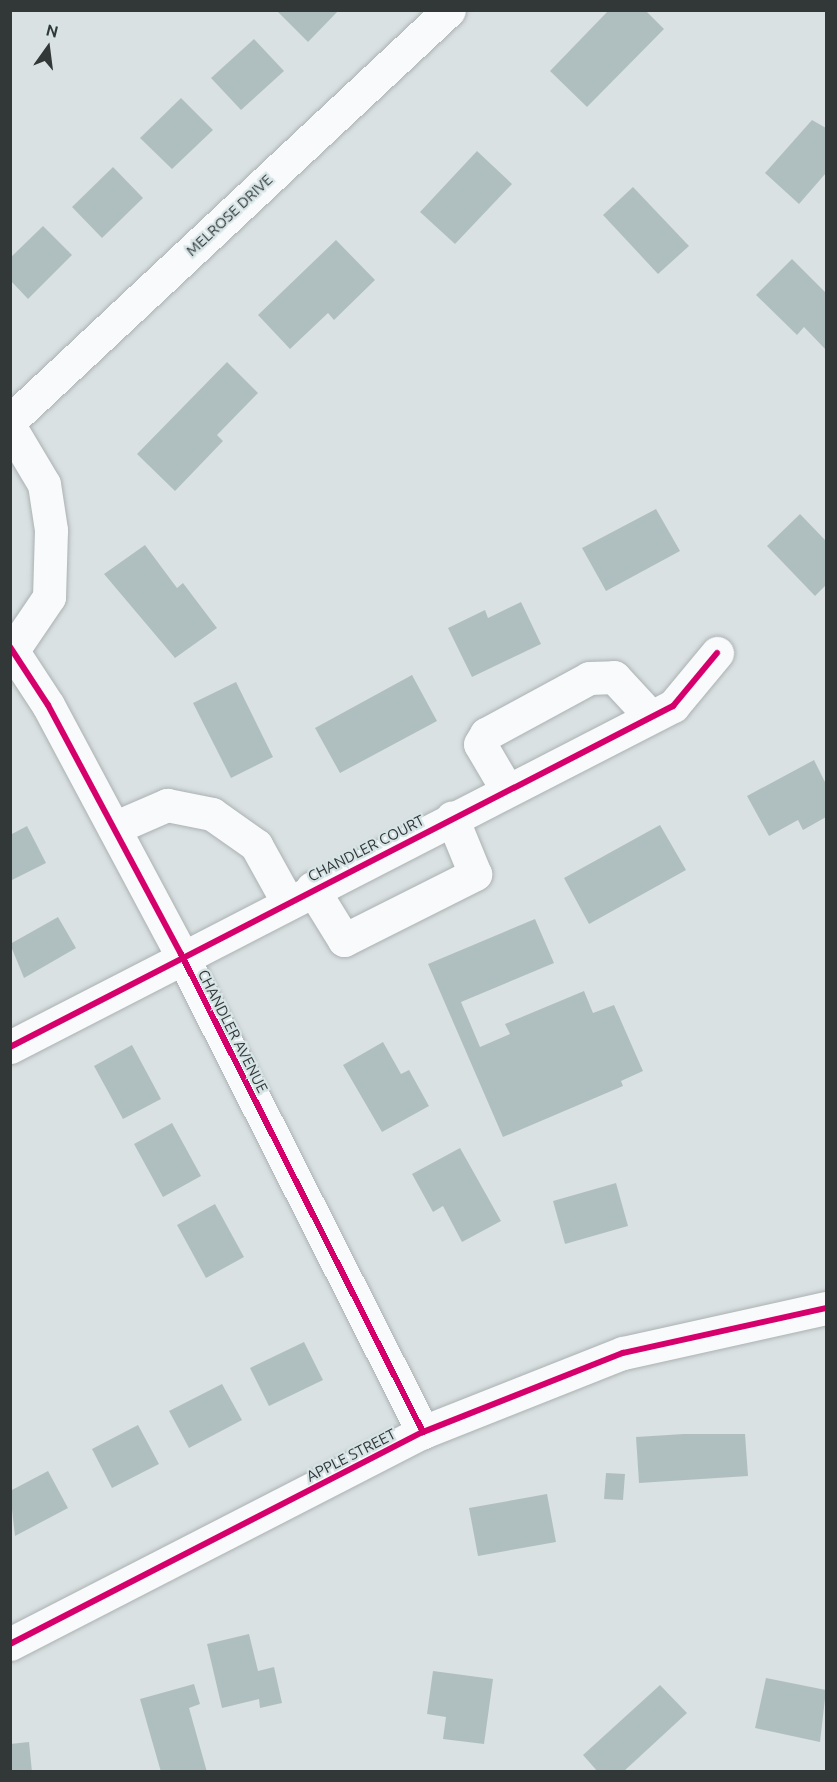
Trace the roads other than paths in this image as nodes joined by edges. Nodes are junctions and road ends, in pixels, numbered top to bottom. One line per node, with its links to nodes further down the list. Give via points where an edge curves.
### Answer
1 (449, 10): 2 (street, MELROSE DRIVE)
2 (10, 422)
3 (10, 427): 4 (street, via 44,484 51,530 49,597)
4 (12, 649): 9 (street, CHANDLER AVENUE)
5 (717, 653): 6 (street, CHANDLER COURT, via 673,706)
6 (651, 717): 7 (street, CHANDLER COURT); 7 (street, via 614,677 589,678 486,734 480,744)
7 (507, 790): 8 (street, CHANDLER COURT)
8 (452, 818): 10 (street, CHANDLER COURT); 10 (street, via 475,874 344,940)
9 (114, 828): 10 (street, via 167,805 212,814 256,845); 11 (street, CHANDLER AVENUE)
10 (299, 895): 11 (street, CHANDLER COURT)
11 (182, 954): 12 (street, CHANDLER COURT); 14 (street, CHANDLER AVENUE)
12 (10, 1047)
13 (826, 1308): 14 (street, APPLE STREET, via 623,1353)
14 (423, 1432): 15 (street, APPLE STREET)
15 (10, 1644)

